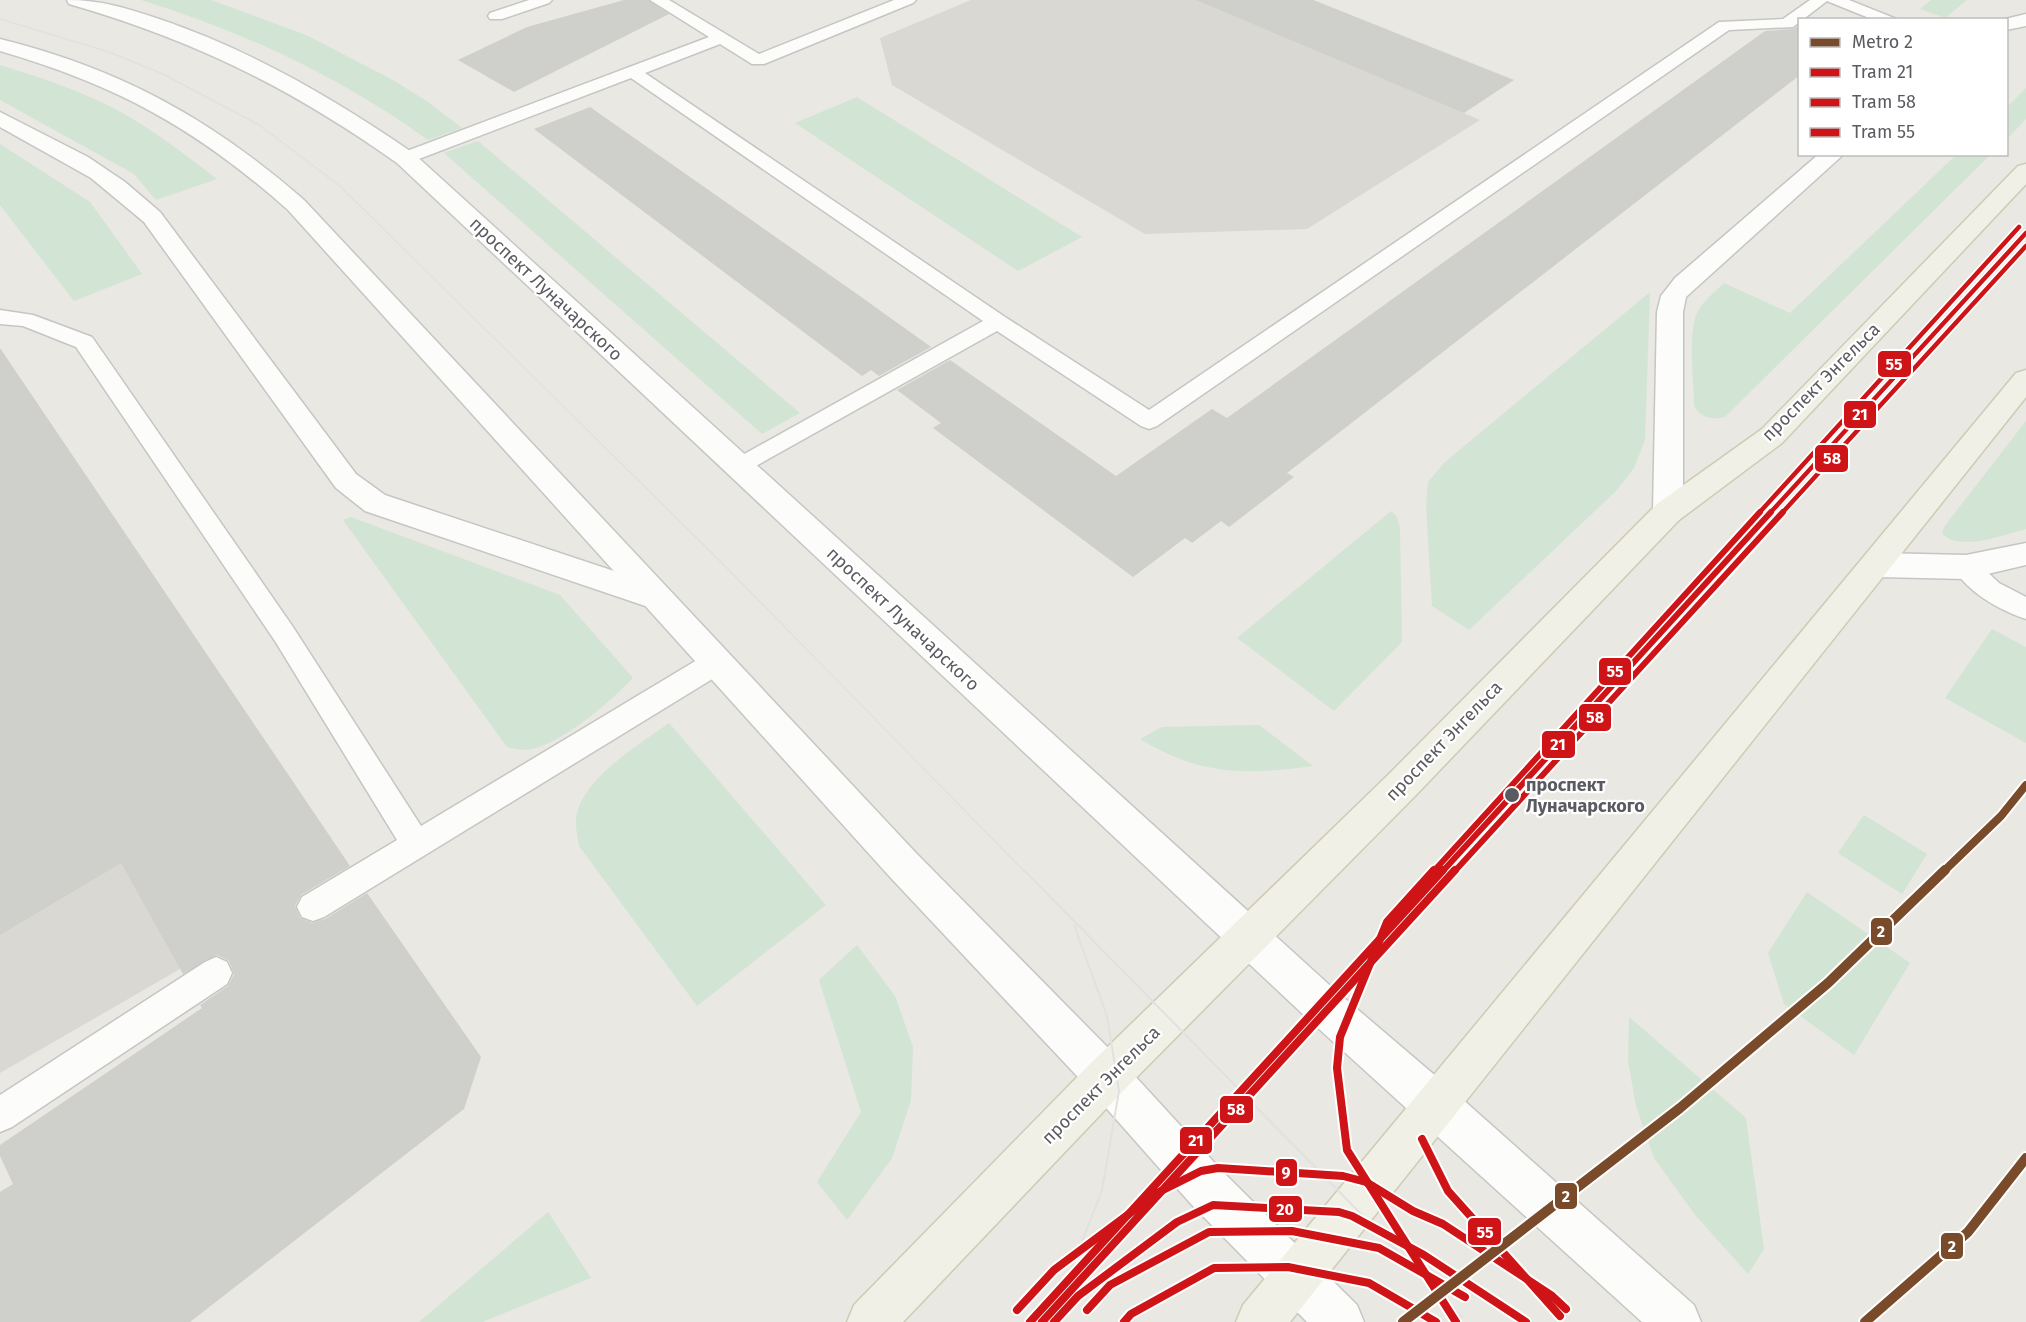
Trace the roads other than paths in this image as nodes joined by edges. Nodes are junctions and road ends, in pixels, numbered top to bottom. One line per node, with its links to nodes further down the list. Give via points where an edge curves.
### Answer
1 (76, 0): 16 (main road, проспект Луначарского, via 200,39 251,63 303,90)
2 (544, 0): 7 (lane)
3 (658, 0): 11 (lane)
4 (909, 0): 11 (lane, via 758,60)
5 (1820, 0): 19 (lane, via 1787,24 1725,25 1149,421)
6 (1834, 0): 8 (lane)
7 (496, 16)
8 (1885, 18)
9 (2026, 20): 10 (main road)
10 (2008, 24)
11 (719, 39): 13 (lane)
12 (0, 45): 26 (main road, via 125,90 176,116 253,167 331,241)
13 (633, 72): 16 (lane); 19 (lane)
14 (0, 118): 26 (main road, via 85,162 127,192 152,217 346,481 375,502)
15 (1831, 156): 22 (main road, via 1684,283 1674,296 1670,312)
16 (405, 158): 21 (main road, проспект Луначарского)
17 (2026, 171): 22 (main road, проспект Энгельса, via 1772,436)
18 (0, 317): 29 (lane, via 26,320 84,342 284,634)
19 (998, 322): 21 (lane)
20 (2026, 380): 24 (main road)
21 (738, 468): 31 (main road, проспект Луначарского)
22 (1668, 512): 31 (main road, проспект Энгельса)
23 (2026, 554): 25 (main road)
24 (1878, 565): 25 (main road); 34 (main road)
25 (1966, 567): 27 (lane, via 1990,590)
26 (657, 598): 28 (main road)
27 (2026, 609)
28 (717, 662): 29 (lane); 33 (main road, via 903,865)
29 (416, 845): 30 (lane)
30 (314, 907)
31 (1248, 937): 33 (main road, проспект Энгельса); 34 (main road, проспект Луначарского)
32 (216, 973): 35 (lane)
33 (1107, 1077): 36 (main road, via 1207,1188); 37 (main road, проспект Энгельса)
34 (1437, 1105): 36 (main road); 40 (main road, проспект Луначарского)
35 (0, 1115)
36 (1297, 1276): 38 (main road); 39 (main road)
37 (871, 1322)
38 (1260, 1322)
39 (1340, 1322)
40 (1677, 1322)

